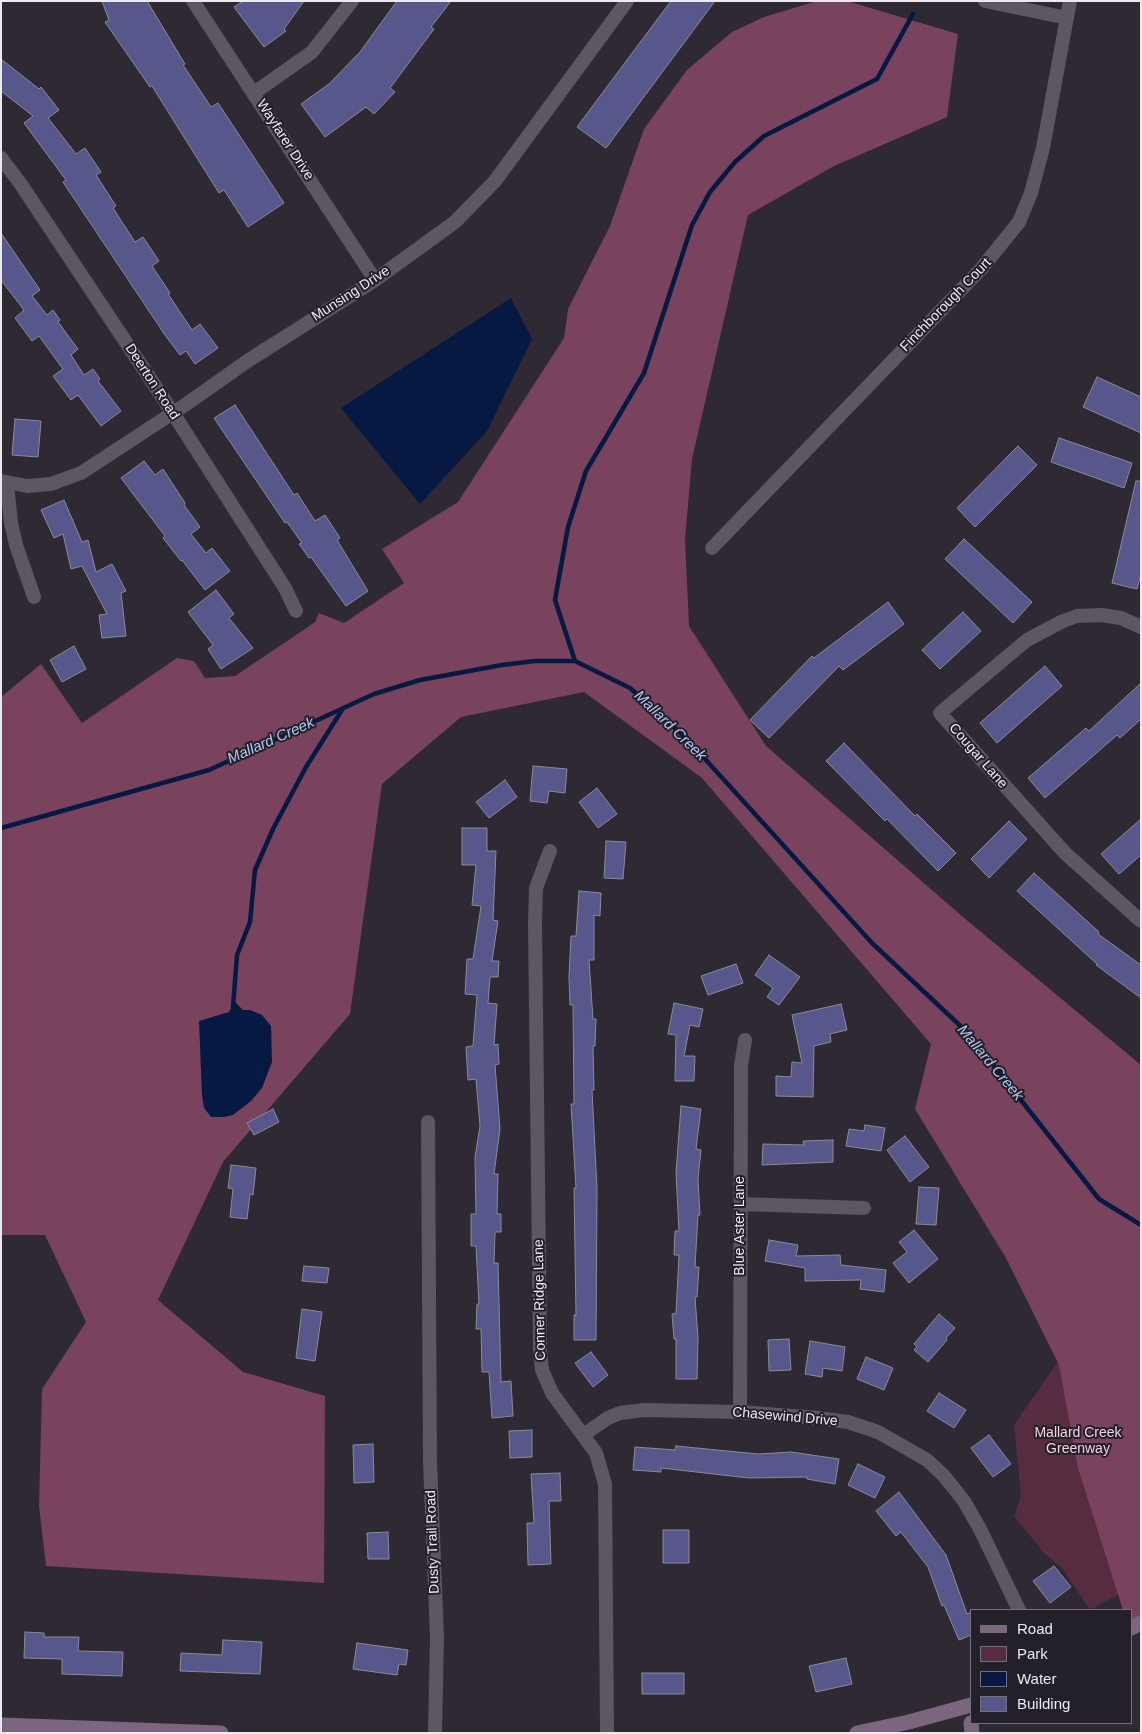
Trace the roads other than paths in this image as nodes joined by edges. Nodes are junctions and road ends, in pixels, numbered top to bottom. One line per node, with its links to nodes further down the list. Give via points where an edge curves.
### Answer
1 (193, 1): 7 (street, Wayfarer Drive)
2 (352, 1): 7 (street, via 312,52)
3 (627, 1): 9 (street, Munsing Drive, via 495,181 456,222)
4 (985, 1): 6 (street)
5 (1070, 1): 6 (street, Finchborough Court)
6 (1067, 18): 12 (street, Finchborough Court, via 1044,148 1019,222 981,269)
7 (254, 93): 9 (street, Wayfarer Drive)
8 (1, 158): 10 (street, Deerton Road)
9 (376, 280): 10 (street, Munsing Drive, via 249,360)
10 (173, 413): 11 (street, Munsing Drive, via 80,473 51,484 27,486); 14 (street, Deerton Road, via 285,588)
11 (4, 483): 13 (street, via 16,545)
12 (712, 548)
13 (34, 597)
14 (296, 611)
15 (1141, 627): 17 (street, Cougar Lane, via 1108,616 1071,617 1028,640 940,713 1065,852)
16 (550, 851): 23 (street, Conner Ridge Lane, via 536,888 535,923 540,1350 542,1370 552,1393)
17 (1141, 920)
18 (745, 1040): 20 (street, Blue Aster Lane, via 741,1066)
19 (428, 1122): 28 (street, Dusty Trail Road, via 430,1462 437,1636)
20 (740, 1204): 21 (street); 22 (street, Blue Aster Lane)
21 (864, 1208)
22 (740, 1412): 23 (street, Chasewind Drive, via 644,1410 620,1413); 24 (street, Chasewind Drive, via 848,1422 878,1432 927,1460 964,1502)
23 (583, 1435): 29 (street, Conner Ridge Lane, via 596,1453 605,1484)
24 (1019, 1609)
25 (970, 1714): 30 (main road)
26 (1, 1725): 27 (main road)
27 (221, 1733)
28 (435, 1733)
29 (607, 1733)
30 (857, 1733)

